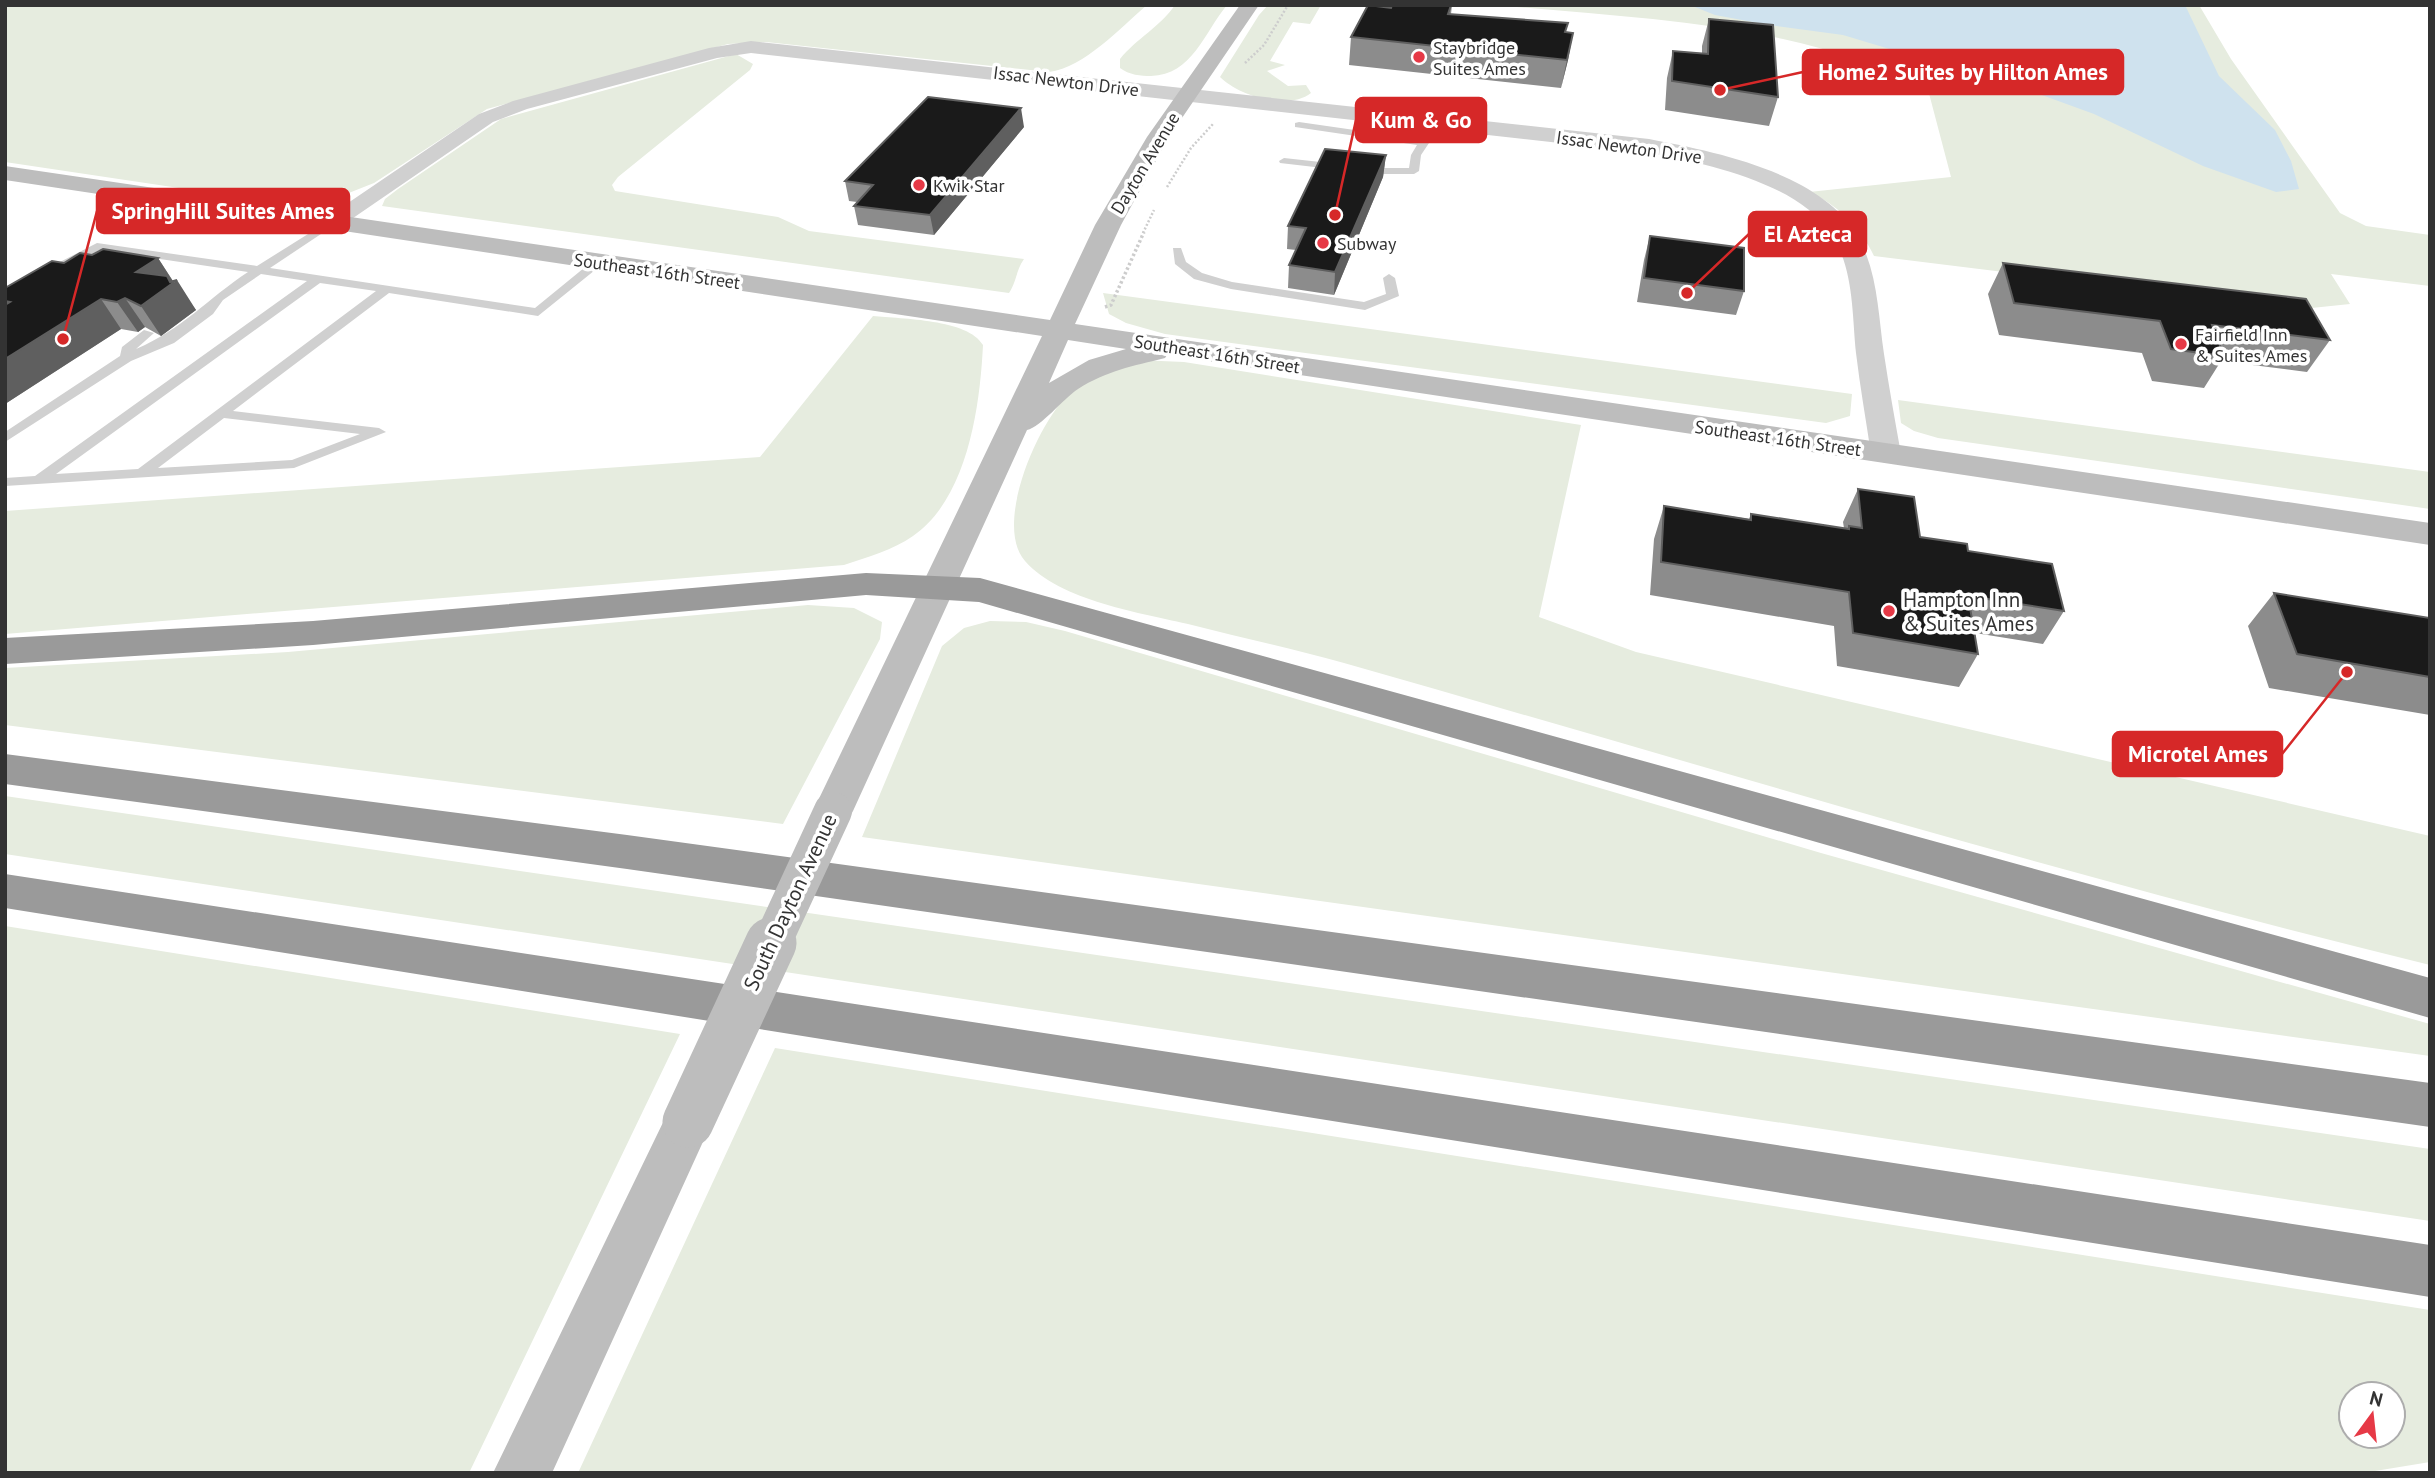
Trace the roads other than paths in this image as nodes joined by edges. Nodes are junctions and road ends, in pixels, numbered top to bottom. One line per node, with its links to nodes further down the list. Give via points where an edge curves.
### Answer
1 (1250, 5): 2 (main road, Dayton Avenue)
2 (1186, 95): 6 (street, Issac Newton Drive, via 765,47 736,48 502,111); 16 (main road, Dayton Avenue, via 1108,225); 23 (street, Issac Newton Drive, via 1649,146 1731,165 1788,190 1835,222 1859,275)
3 (1299, 125): 4 (lane, via 1424,143 1413,171)
4 (1284, 161)
5 (5, 173): 6 (main road, Southeast 16th Street)
6 (331, 222): 8 (main road, Southeast 16th Street); 9 (lane)
7 (1177, 250): 11 (lane, via 1181,264 1198,276 1366,306 1392,296)
8 (598, 262): 13 (lane, via 538,312); 16 (main road, Southeast 16th Street)
9 (260, 270): 10 (lane, via 97,246); 12 (lane); 14 (lane)
10 (51, 273)
11 (1390, 278)
12 (318, 279): 13 (lane); 25 (lane)
13 (387, 289): 20 (lane)
14 (219, 297): 15 (lane); 19 (lane, via 209,312 169,340)
15 (192, 306)
16 (1057, 330): 18 (main road, Southeast 16th Street); 22 (main road, South Dayton Avenue)
17 (148, 333): 19 (lane, via 127,350)
18 (1200, 352): 22 (main road, via 1146,353 1101,365 1060,387); 23 (main road, Southeast 16th Street)
19 (126, 358): 21 (lane)
20 (223, 414): 24 (lane); 24 (lane, via 379,432 294,464)
21 (5, 438)
22 (1005, 442): 28 (main road, South Dayton Avenue)
23 (1886, 454): 27 (main road, Southeast 16th Street)
24 (141, 474): 25 (lane)
25 (39, 480): 26 (lane)
26 (5, 482)
27 (2430, 534)
28 (938, 586): 29 (highway, via 790,589 313,633); 32 (highway, via 980,590); 35 (main road, South Dayton Avenue, bridge)
29 (5, 651)
30 (5, 769): 33 (highway)
31 (5, 891): 34 (highway)
32 (2430, 998)
33 (2430, 1105)
34 (2430, 1271)
35 (522, 1473)

